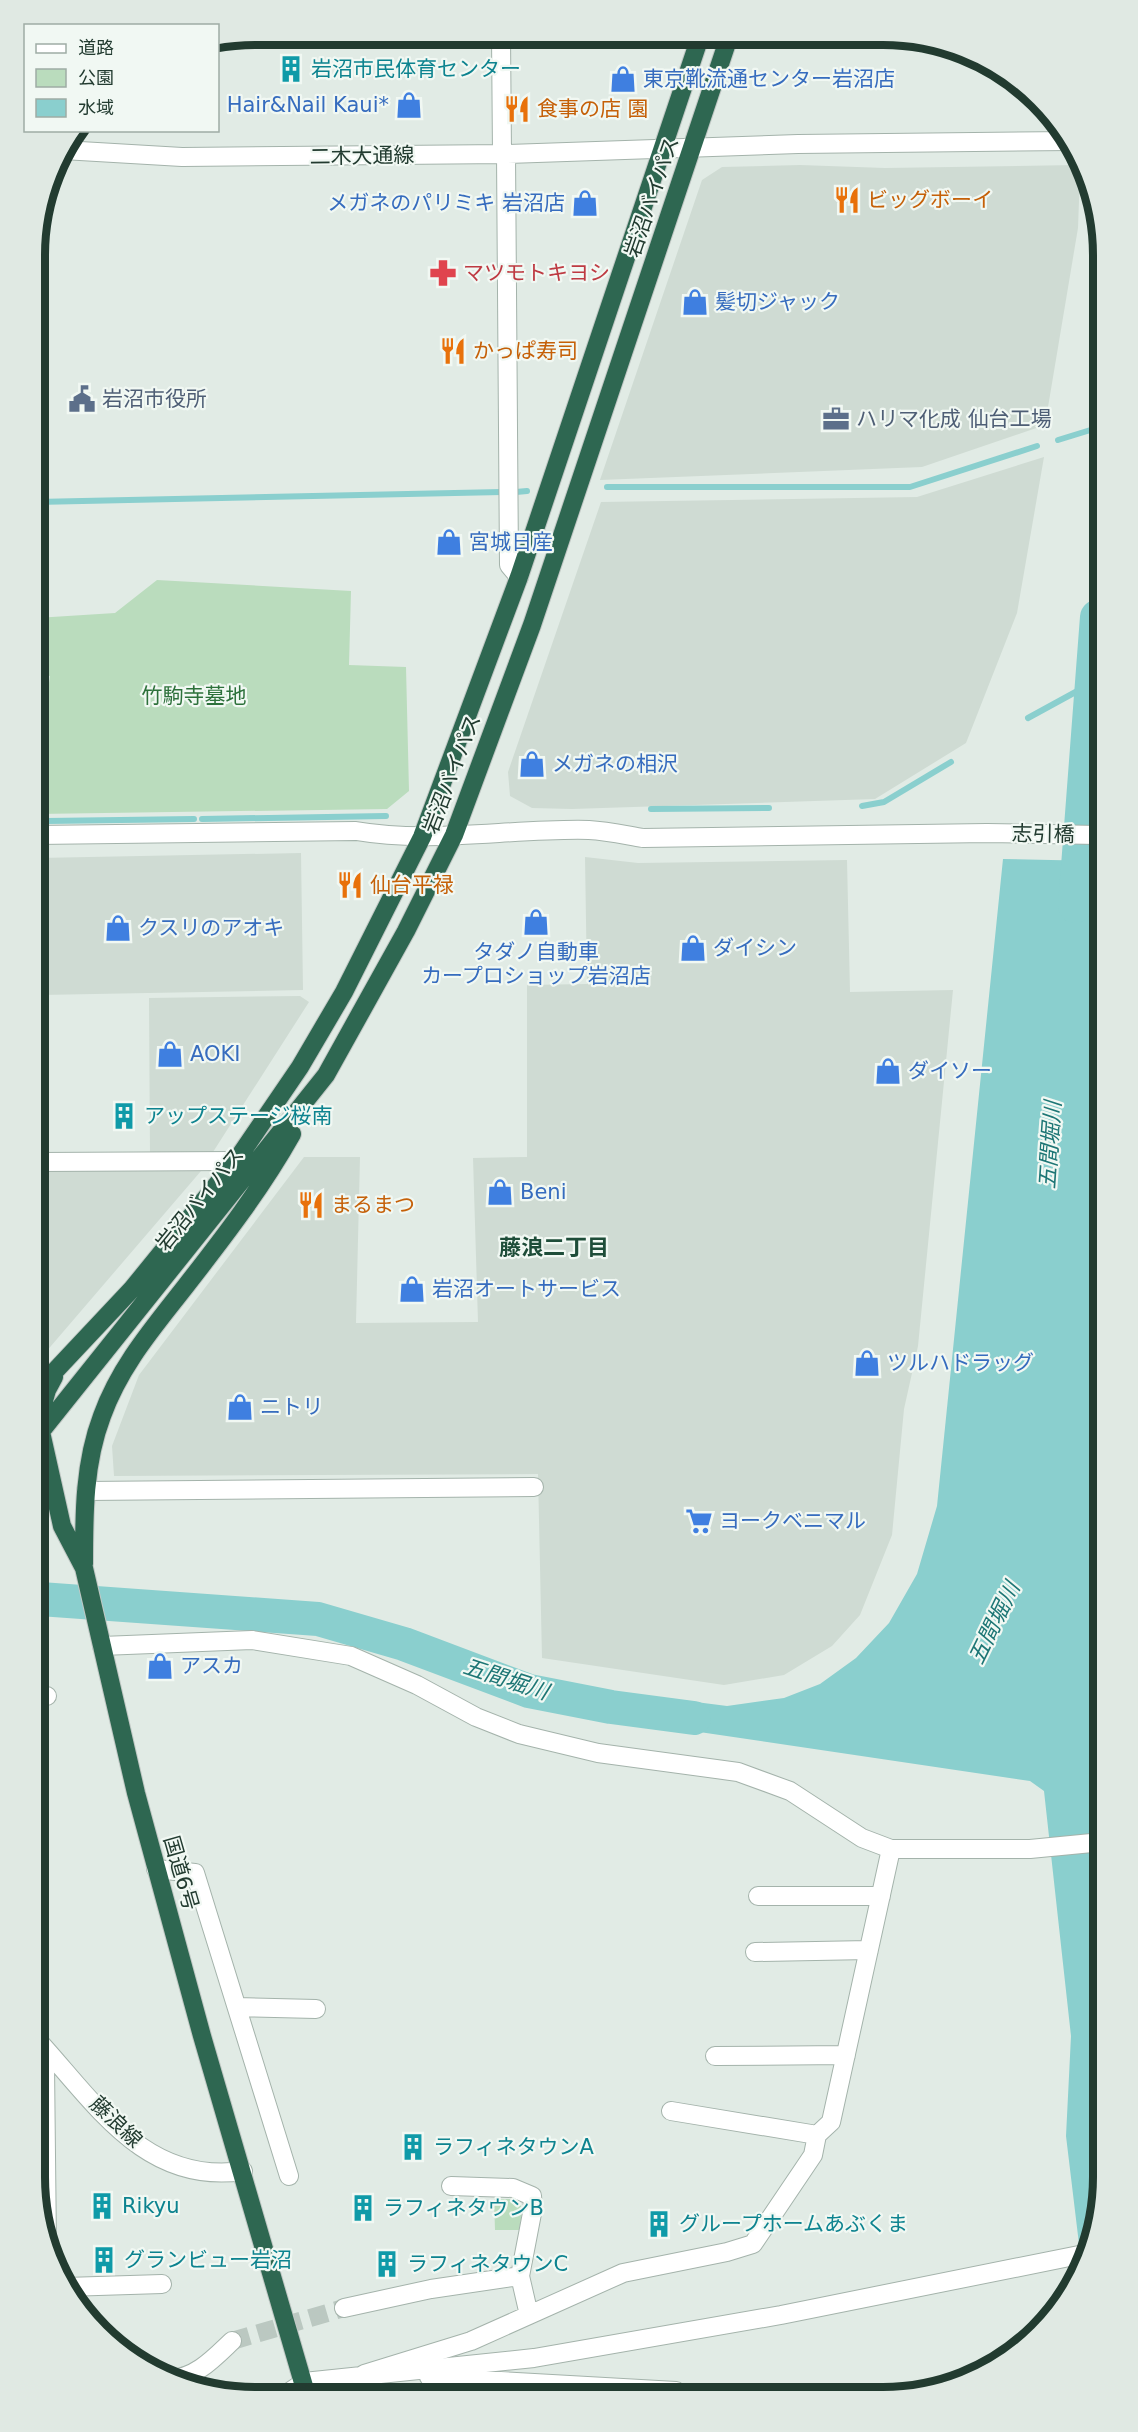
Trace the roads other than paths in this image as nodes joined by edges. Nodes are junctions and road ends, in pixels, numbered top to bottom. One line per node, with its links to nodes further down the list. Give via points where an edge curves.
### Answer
1 (501, 45): 8 (street)
2 (697, 45): 6 (highway, 岩沼バイパス)
3 (727, 45): 5 (highway, 岩沼バイパス)
4 (1059, 141): 5 (street, 二木大通線)
5 (693, 147): 6 (street, 二木大通線); 11 (highway, 岩沼バイパス, via 532,626)
6 (661, 150): 8 (street, 二木大通線); 9 (highway, 岩沼バイパス)
7 (73, 151): 8 (street, 二木大通線, via 176,157)
8 (504, 154): 9 (street, via 509,565)
9 (519, 577): 13 (highway, 岩沼バイパス)
10 (45, 835): 13 (street, 志引橋, via 356,831)
11 (454, 835): 12 (street, 志引橋, via 590,830 643,838); 13 (street, 志引橋); 14 (highway, 岩沼バイパス)
12 (1093, 835)
13 (422, 837): 15 (highway, 岩沼バイパス, via 338,1002 300,1067)
14 (326, 1075): 20 (highway, 岩沼バイパス); 23 (highway, via 251,1202 123,1369 101,1417)
15 (236, 1161): 16 (street); 17 (highway, 岩沼バイパス, via 132,1288)
16 (45, 1162)
17 (60, 1365): 18 (highway, 岩沼バイパス); 19 (highway, 国道6号)
18 (45, 1381)
19 (45, 1394)
20 (45, 1427)
21 (45, 1454): 25 (highway, 国道6号)
22 (534, 1487): 23 (street)
23 (86, 1491): 26 (highway)
24 (45, 1498): 25 (highway)
25 (62, 1526): 26 (highway, 国道6号)
26 (84, 1568): 27 (highway, 国道6号)
27 (102, 1646): 29 (street, via 252,1640 351,1656 519,1734 598,1753 738,1772 790,1791 862,1838); 30 (highway, 国道6号)
28 (1093, 1843): 29 (street, via 1030,1849)
29 (891, 1849): 32 (street)
30 (156, 1869): 35 (street, via 195,1873); 43 (highway, 国道6号)
31 (758, 1896): 32 (street)
32 (881, 1896): 33 (street)
33 (869, 1950): 34 (street); 38 (street)
34 (755, 1952)
35 (237, 2007): 36 (street); 45 (street)
36 (316, 2009)
37 (45, 2048): 43 (street, 藤浪線, via 136,2145 193,2171)
38 (846, 2055): 39 (street); 42 (street, via 831,2122)
39 (715, 2056)
40 (45, 2065): 44 (street)
41 (671, 2111): 42 (street)
42 (818, 2135): 52 (street, via 813,2155 753,2244 623,2273)
43 (243, 2171): 56 (highway, 国道6号)
44 (45, 2172)
45 (289, 2176)
46 (451, 2186): 48 (street, via 513,2188 531,2196 533,2208)
47 (1078, 2255): 54 (street, via 781,2315 534,2358)
48 (520, 2276): 51 (street, via 431,2289); 52 (street)
49 (162, 2284): 50 (street)
50 (76, 2286)
51 (344, 2308)
52 (529, 2314): 54 (street, via 471,2341)
53 (232, 2341): 55 (street)
54 (364, 2374): 57 (street); 58 (street)
55 (188, 2376)
56 (305, 2387)
57 (309, 2387)
58 (603, 2387)

